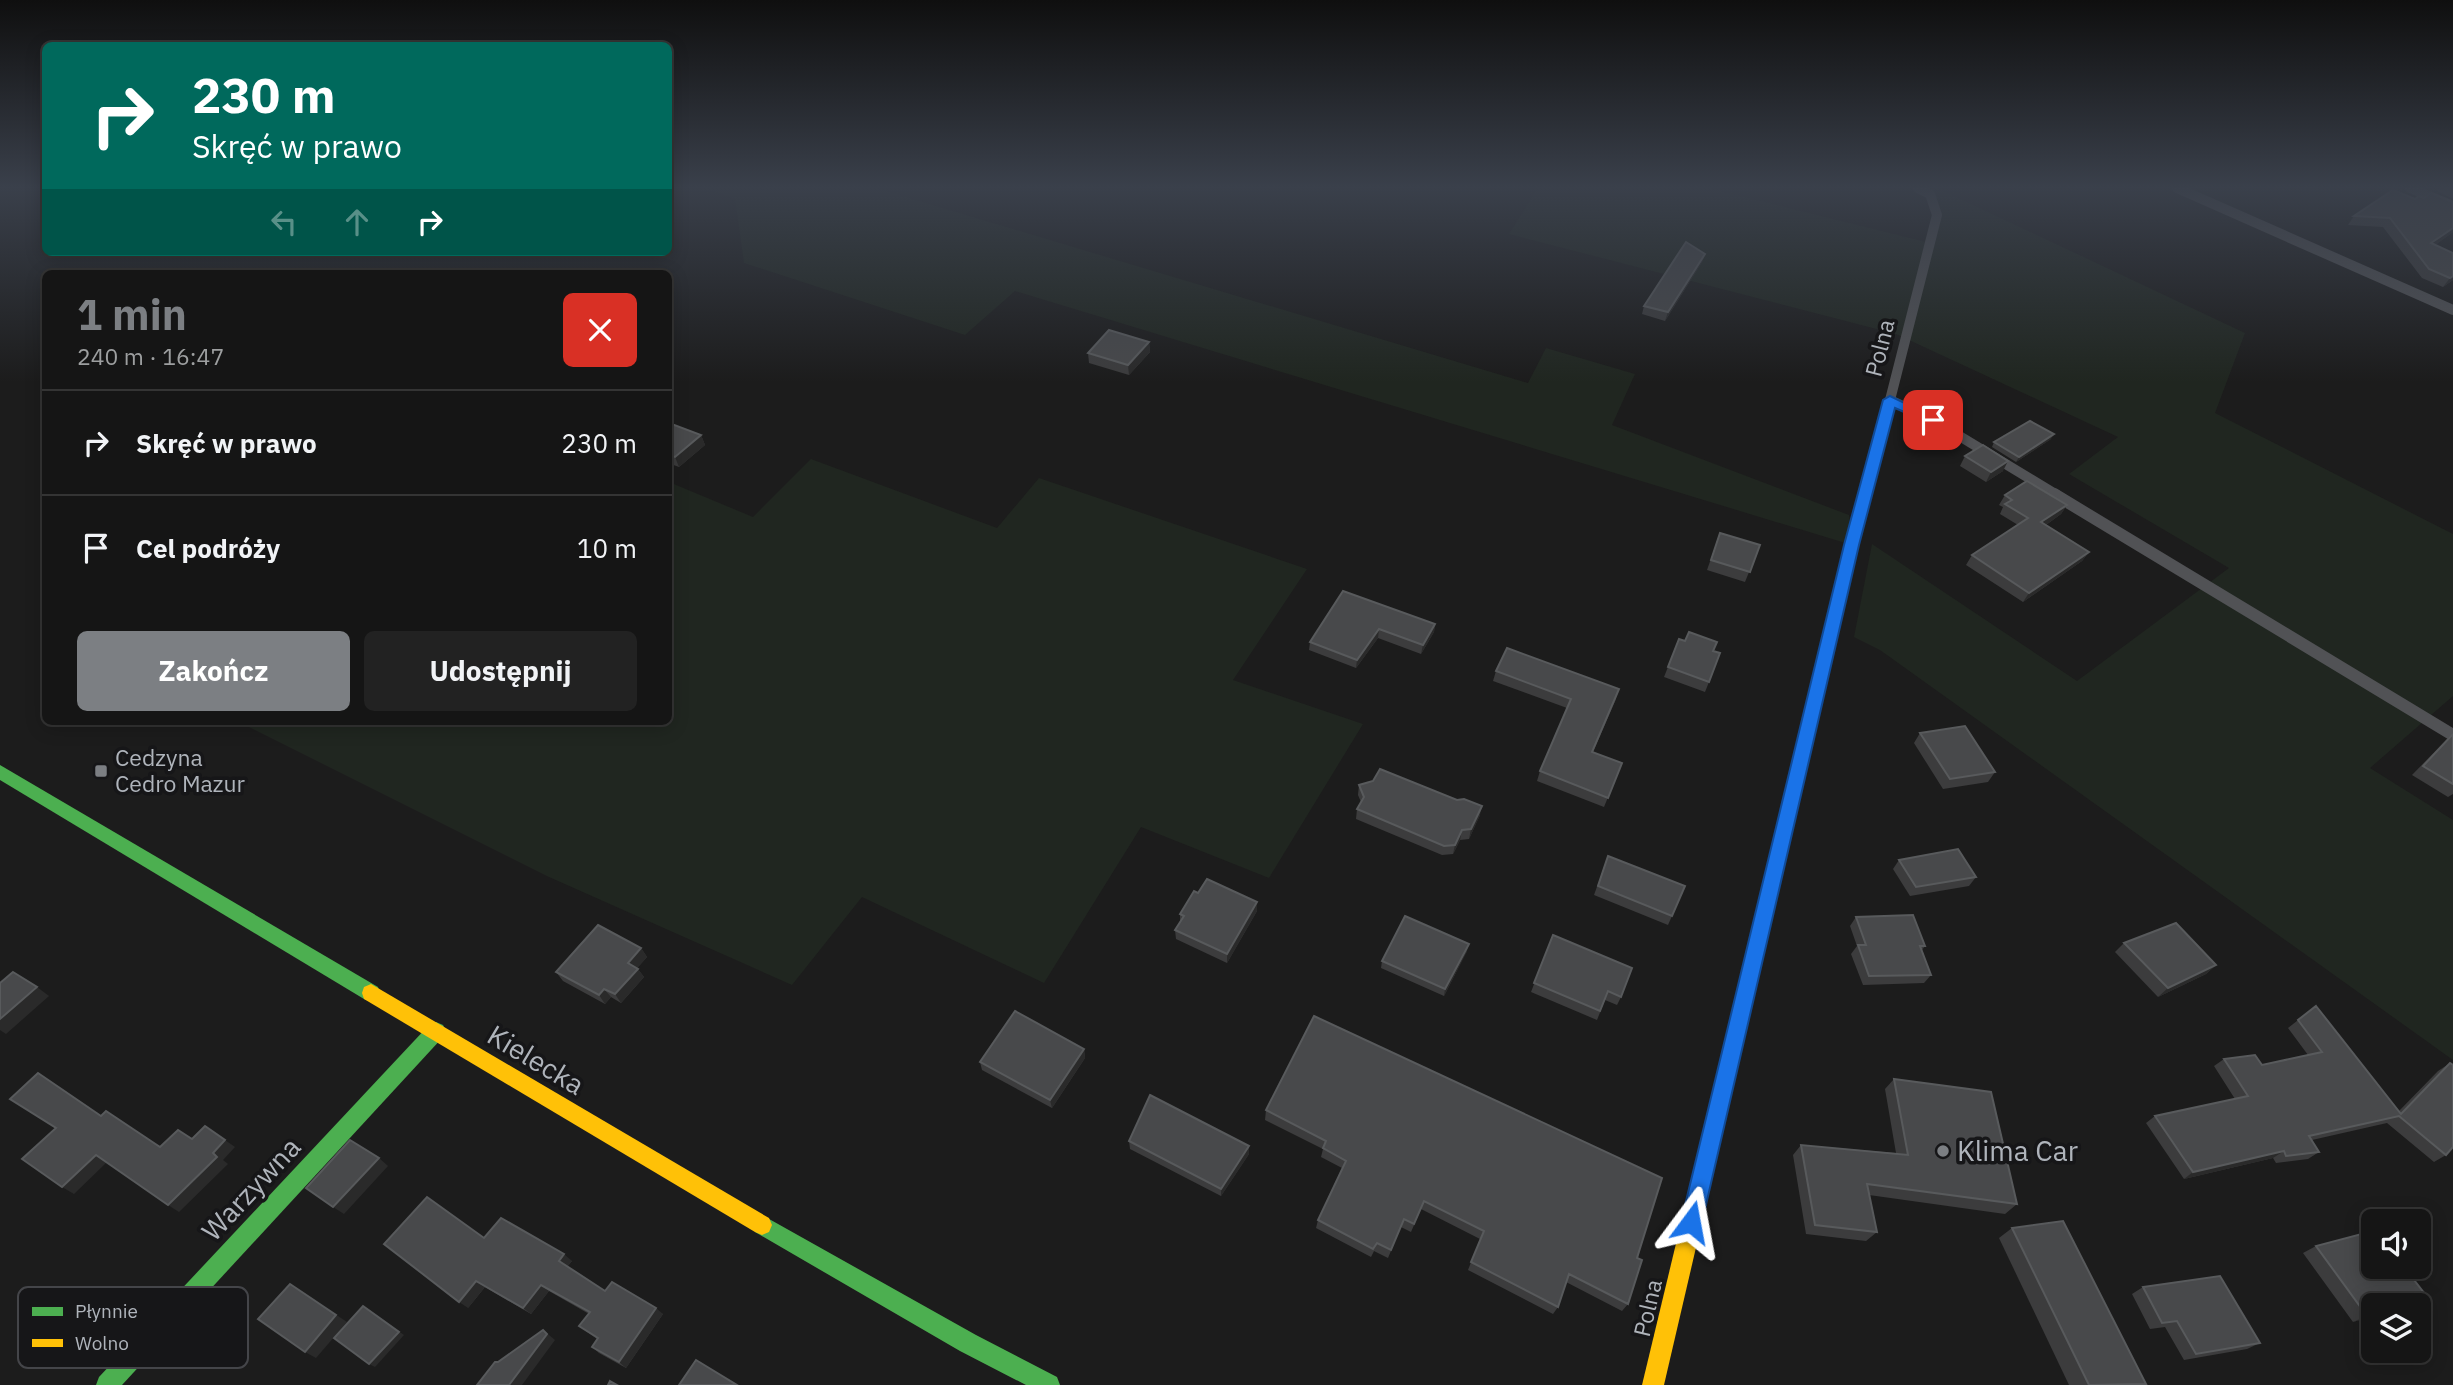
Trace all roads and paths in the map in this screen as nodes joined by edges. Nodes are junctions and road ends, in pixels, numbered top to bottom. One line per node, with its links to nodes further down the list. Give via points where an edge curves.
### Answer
1 (1927, 253): 4 (lane, Polna)
2 (2323, 253): 3 (lane)
3 (2453, 310)
4 (1890, 400): 5 (lane, via 1933,420); 12 (street, Polna)
5 (2453, 735)
6 (0, 772): 7 (street, Kielecka)
7 (436, 1031): 8 (street, Warzywna); 11 (street, Kielecka, via 822,1261)
8 (197, 1287)
9 (123, 1368): 10 (street, Warzywna)
10 (107, 1385)
11 (1049, 1385)
12 (1653, 1385)

